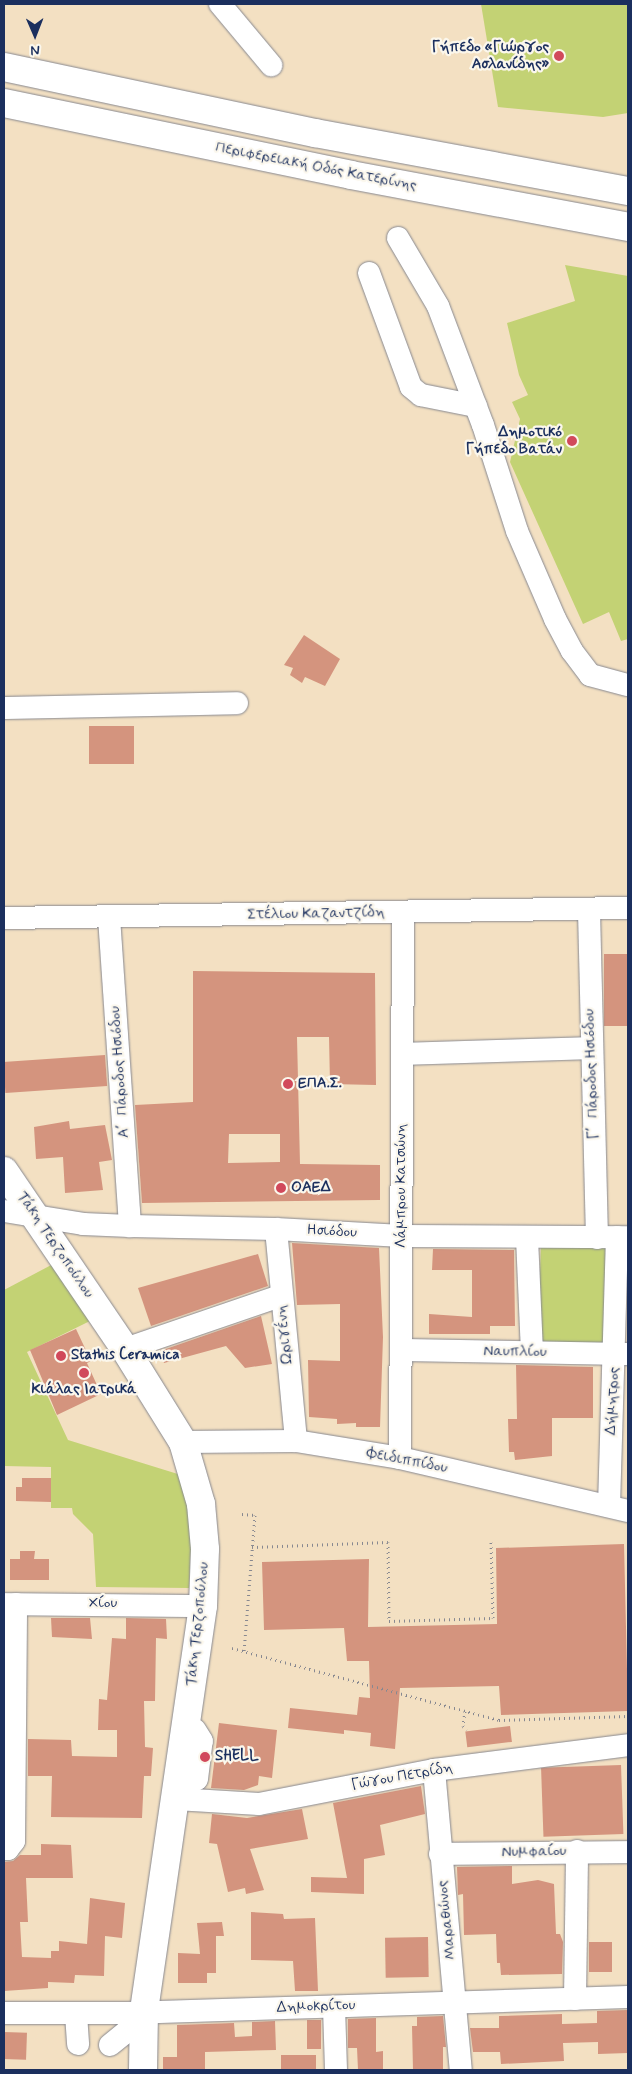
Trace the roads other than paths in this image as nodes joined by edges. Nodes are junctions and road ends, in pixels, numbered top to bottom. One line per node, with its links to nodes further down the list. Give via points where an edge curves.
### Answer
1 (220, 4): 2 (street)
2 (271, 65)
3 (4, 67): 5 (main road, via 315,133)
4 (4, 103): 6 (main road, Περιφερειακή Οδός Κατερίνης, via 351,175)
5 (628, 191)
6 (628, 227)
7 (398, 238): 9 (street, via 438,306)
8 (369, 273): 9 (street, via 411,386 421,395)
9 (476, 406): 10 (street, via 517,531 572,651 590,675)
10 (628, 685)
11 (237, 704): 12 (street)
12 (4, 708)
13 (628, 908): 14 (street, Στέλιου Καζαντζίδη)
14 (589, 911): 15 (street, Στέλιου Καζαντζίδη); 18 (street, Γ΄ Πάροδος Ησιόδου)
15 (403, 913): 16 (street, Στέλιου Καζαντζίδη); 19 (street, Λάμπρου Κατσώνη)
16 (110, 917): 17 (street, Στέλιου Καζαντζίδη); 23 (street, Α΄ Πάροδος Ησιόδου)
17 (4, 918)
18 (591, 1048): 19 (street); 26 (street, Γ΄ Πάροδος Ησιόδου)
19 (403, 1054): 25 (street, Λάμπρου Κατσώνη)
20 (4, 1171): 22 (main road, Τάκη Τερζοπούλου)
21 (4, 1211): 22 (street, Ησιόδου)
22 (36, 1216): 23 (street, Ησιόδου, via 83,1224); 29 (main road, Τάκη Τερζοπούλου)
23 (130, 1226): 24 (street, Ησιόδου)
24 (276, 1229): 25 (street, Ησιόδου); 28 (street, Ωριγένη)
25 (402, 1236): 27 (street, Ησιόδου); 30 (street, Λάμπρου Κατσώνη)
26 (614, 1237): 27 (street, Ησιόδου); 32 (street, Δήμητρος)
27 (527, 1238): 31 (street)
28 (280, 1296): 29 (street); 33 (street, Ωριγένη)
29 (125, 1349): 34 (main road, Τάκη Τερζοπούλου)
30 (402, 1350): 31 (street, Ναυπλίου); 35 (street, Λάμπρου Κατσώνη)
31 (532, 1352): 32 (street, Ναυπλίου)
32 (622, 1354): 36 (street, Δήμητρος)
33 (296, 1441): 34 (street, Φειδιππίδου); 35 (street, Φειδιππίδου)
34 (182, 1442): 38 (main road, Τάκη Τερζοπούλου, via 201,1504 205,1549)
35 (400, 1458): 36 (street, Φειδιππίδου)
36 (618, 1508)
37 (10, 1604): 38 (street, Χίου); 43 (street, via 14,1841 12,1846)
38 (203, 1606): 42 (main road, Τάκη Τερζοπούλου)
39 (195, 1730): 42 (street, via 202,1741 197,1779)
40 (628, 1745): 41 (street, Γώγου Πετρίδη)
41 (434, 1770): 42 (street, Γώγου Πετρίδη, via 259,1804); 46 (street, Μαραθώνος)
42 (182, 1791): 53 (main road, Τάκη Τερζοπούλου)
43 (4, 1849)
44 (577, 1851): 45 (street, Νυμφαίου); 46 (street, Νυμφαίου); 48 (street)
45 (628, 1852)
46 (440, 1854): 49 (street, Μαραθώνος)
47 (628, 1997): 48 (street, Δημοκρίτου)
48 (575, 1999): 49 (street, Δημοκρίτου)
49 (456, 2002): 50 (street, Δημοκρίτου); 58 (street, Μαραθώνος)
50 (334, 2007): 53 (street, Δημοκρίτου); 57 (street)
51 (4, 2013): 52 (street, Δημοκρίτου)
52 (76, 2014): 53 (street, Δημοκρίτου); 54 (street)
53 (144, 2018): 55 (street); 56 (main road, Τάκη Τερζοπούλου)
54 (78, 2044)
55 (110, 2045)
56 (143, 2070)
57 (336, 2070)
58 (461, 2070)

